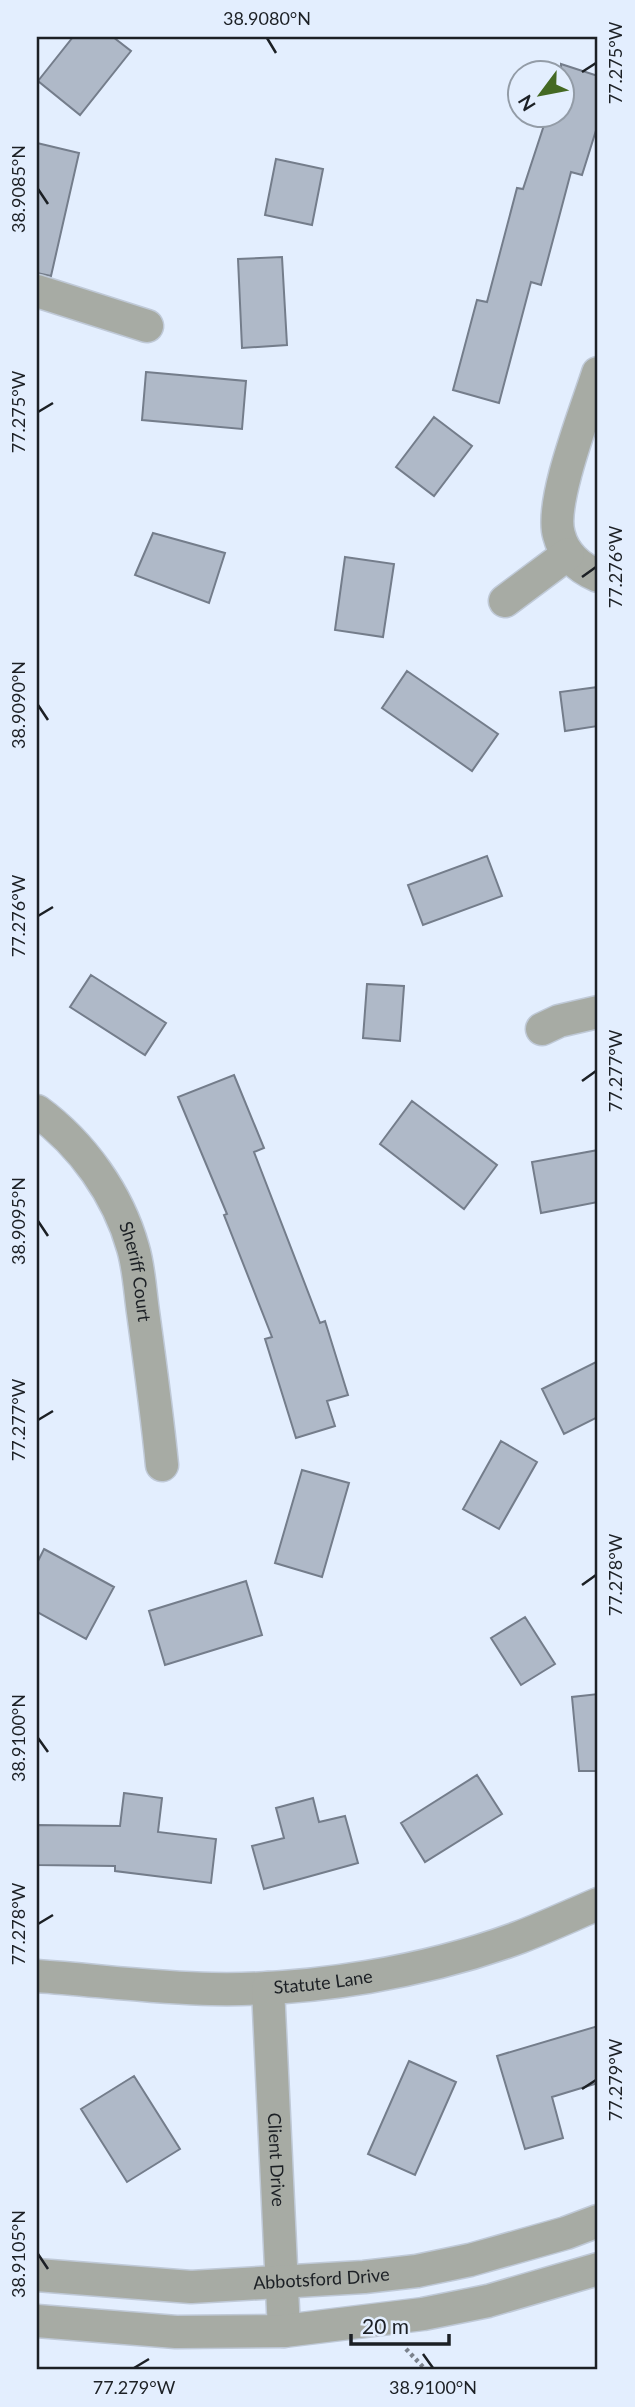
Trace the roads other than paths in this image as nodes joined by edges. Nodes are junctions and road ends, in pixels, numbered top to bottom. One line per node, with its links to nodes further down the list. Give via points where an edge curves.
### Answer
1 (37, 291): 2 (street)
2 (147, 326)
3 (598, 373): 4 (street, via 556,511 558,535)
4 (568, 554): 5 (street); 6 (street)
5 (598, 576)
6 (505, 601)
7 (598, 1012): 8 (street)
8 (542, 1029)
9 (37, 1111): 10 (street, Sheriff Court, via 88,1160 115,1203 133,1249)
10 (162, 1465)
11 (598, 1904): 13 (street, Statute Lane, via 517,1937 437,1961 355,1979)
12 (37, 1976): 13 (street, Statute Lane, via 211,1989)
13 (268, 1988): 17 (street, Client Drive)
14 (598, 2221): 17 (street, Abbotsford Drive, via 417,2271)
15 (598, 2269): 19 (street, via 488,2301 423,2314)
16 (37, 2275): 17 (street, Abbotsford Drive, via 191,2287)
17 (282, 2281): 19 (street, Client Drive)
18 (37, 2320): 19 (street, via 176,2332)
19 (285, 2330)

